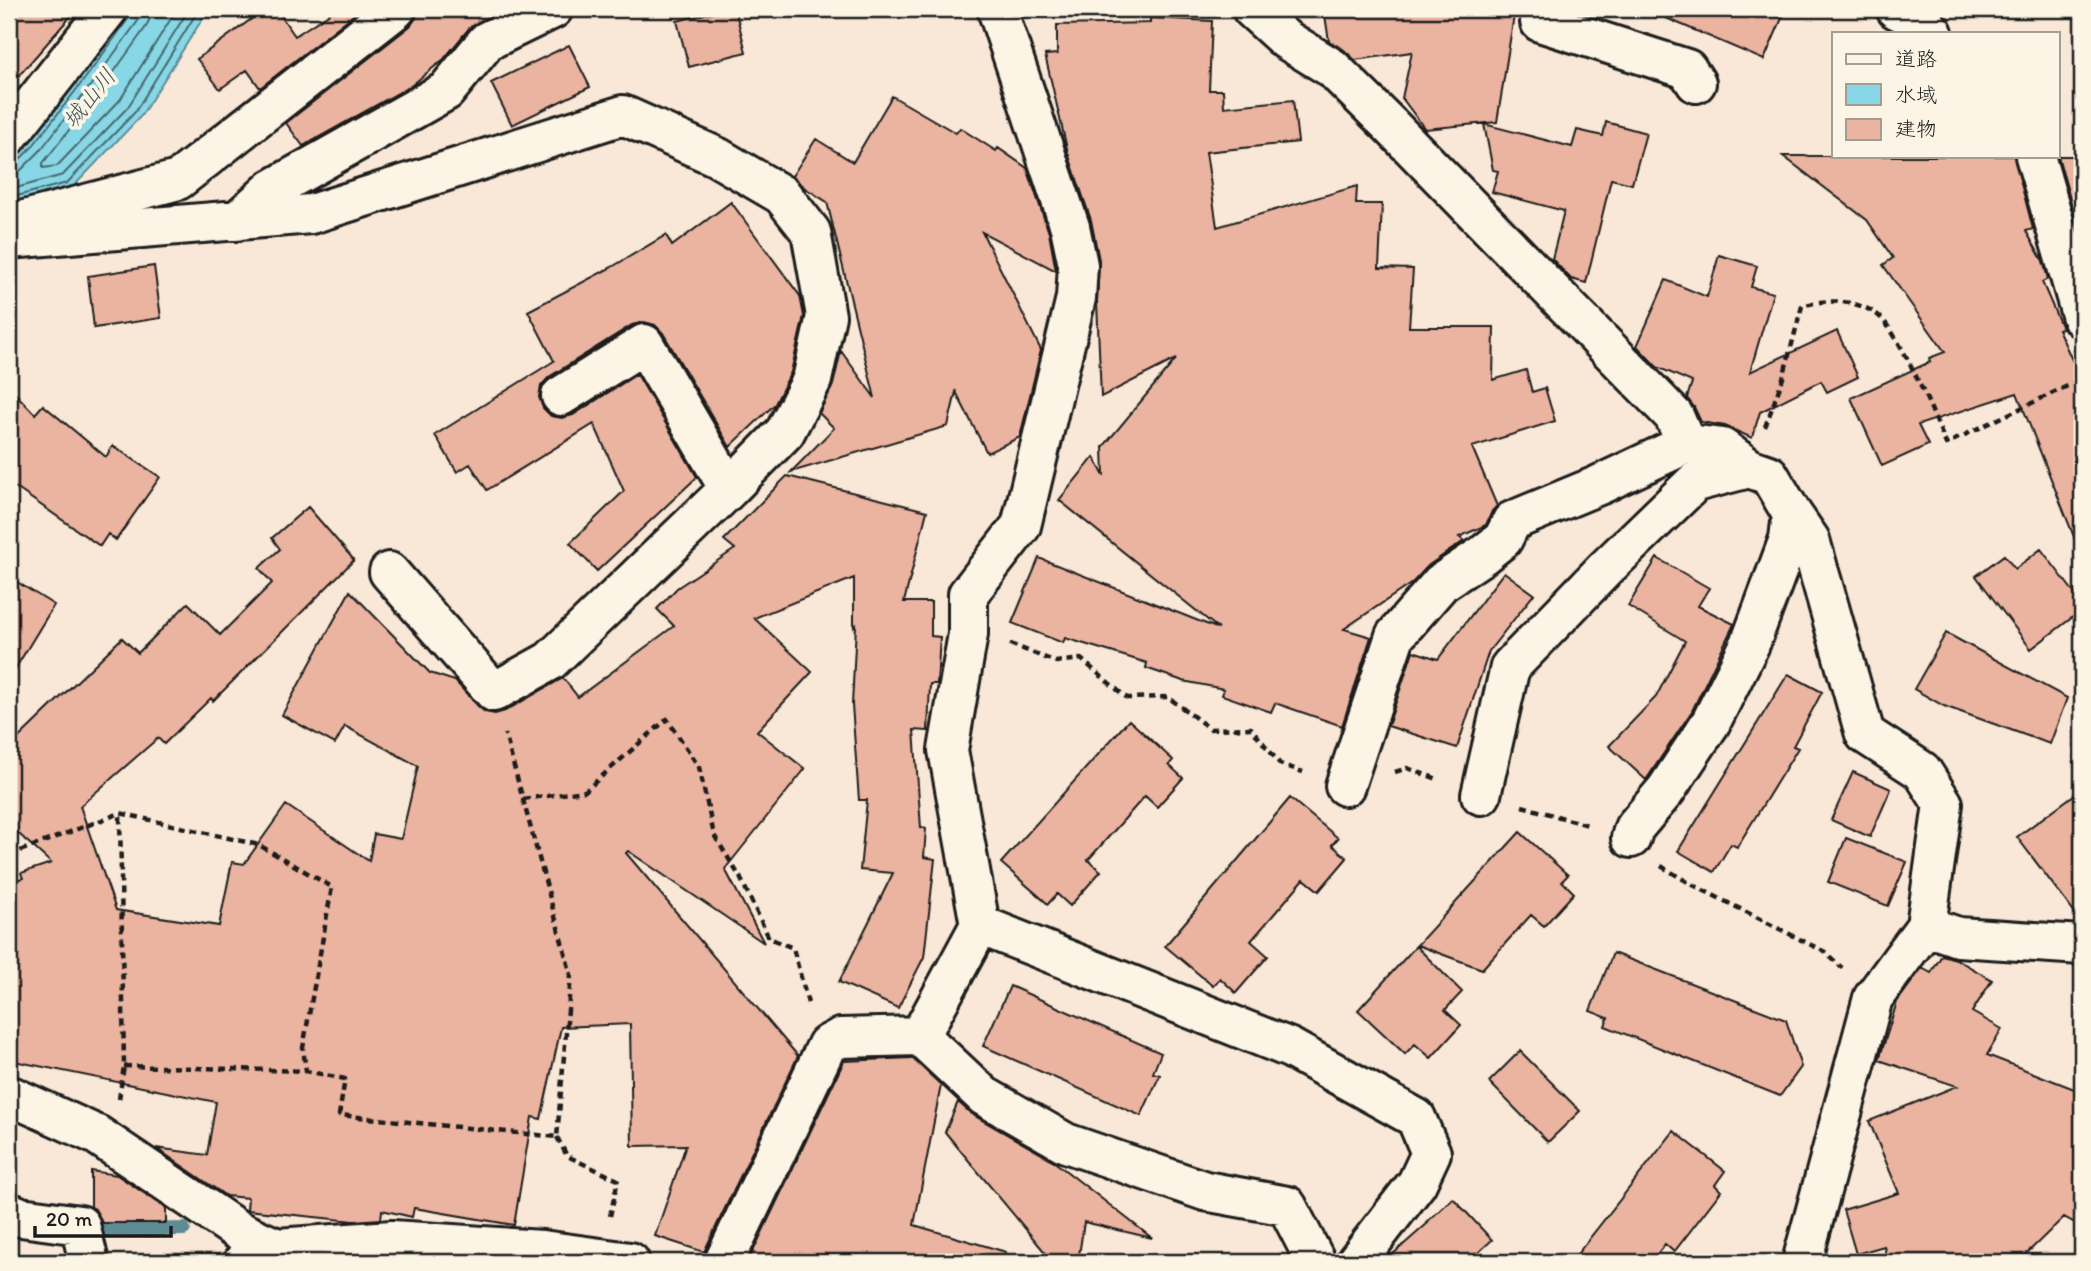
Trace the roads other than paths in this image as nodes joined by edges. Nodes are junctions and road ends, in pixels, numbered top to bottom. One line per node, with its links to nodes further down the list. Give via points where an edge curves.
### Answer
1 (108, 9): 10 (street)
2 (396, 9): 13 (street, via 178,180)
3 (553, 9): 12 (street, via 487,41 446,91 272,189)
4 (997, 9): 25 (street, via 1069,227 1077,265 1076,298 1021,526 968,594 968,634 948,750)
5 (1252, 9): 17 (street, via 1285,39 1332,68 1391,125 1674,416)
6 (1541, 9): 9 (street, via 1540,22 1687,69)
7 (1896, 9): 8 (street)
8 (1932, 32)
9 (1696, 83)
10 (9, 135)
11 (2036, 158): 15 (street)
12 (237, 221): 14 (street); 19 (street, via 311,214 623,115 717,157 782,195 811,232 826,316 811,380 785,432)
13 (9, 224)
14 (9, 239)
15 (2082, 318)
16 (561, 396): 19 (street, via 644,344)
17 (1686, 444): 18 (street, via 1722,448); 22 (street, via 1512,522 1503,539 1441,583 1395,636)
18 (1749, 468): 20 (street, via 1769,475); 23 (street, via 1695,482 1510,667)
19 (729, 489): 21 (street, via 550,661 494,692)
20 (1792, 514): 24 (street, via 1789,538 1750,644 1711,722); 26 (street, via 1810,540 1864,734 1922,771 1943,804)
21 (389, 572)
22 (1345, 786)
23 (1481, 794)
24 (1631, 838)
25 (980, 925): 28 (street); 36 (street, via 1290,1048 1416,1118 1431,1153 1417,1184)
26 (1926, 926): 27 (street, via 1958,937); 37 (street, via 1873,998)
27 (2082, 945)
28 (920, 1036): 34 (street, via 840,1038 827,1045); 35 (street, via 984,1096 1066,1143 1205,1191 1287,1206)
29 (9, 1095): 31 (street, via 97,1135 239,1231)
30 (9, 1212): 33 (street, via 80,1225)
31 (260, 1255): 32 (street, via 392,1240)
32 (616, 1260)
33 (89, 1262)
34 (724, 1262)
35 (1316, 1262)
36 (1356, 1262)
37 (1802, 1262)

